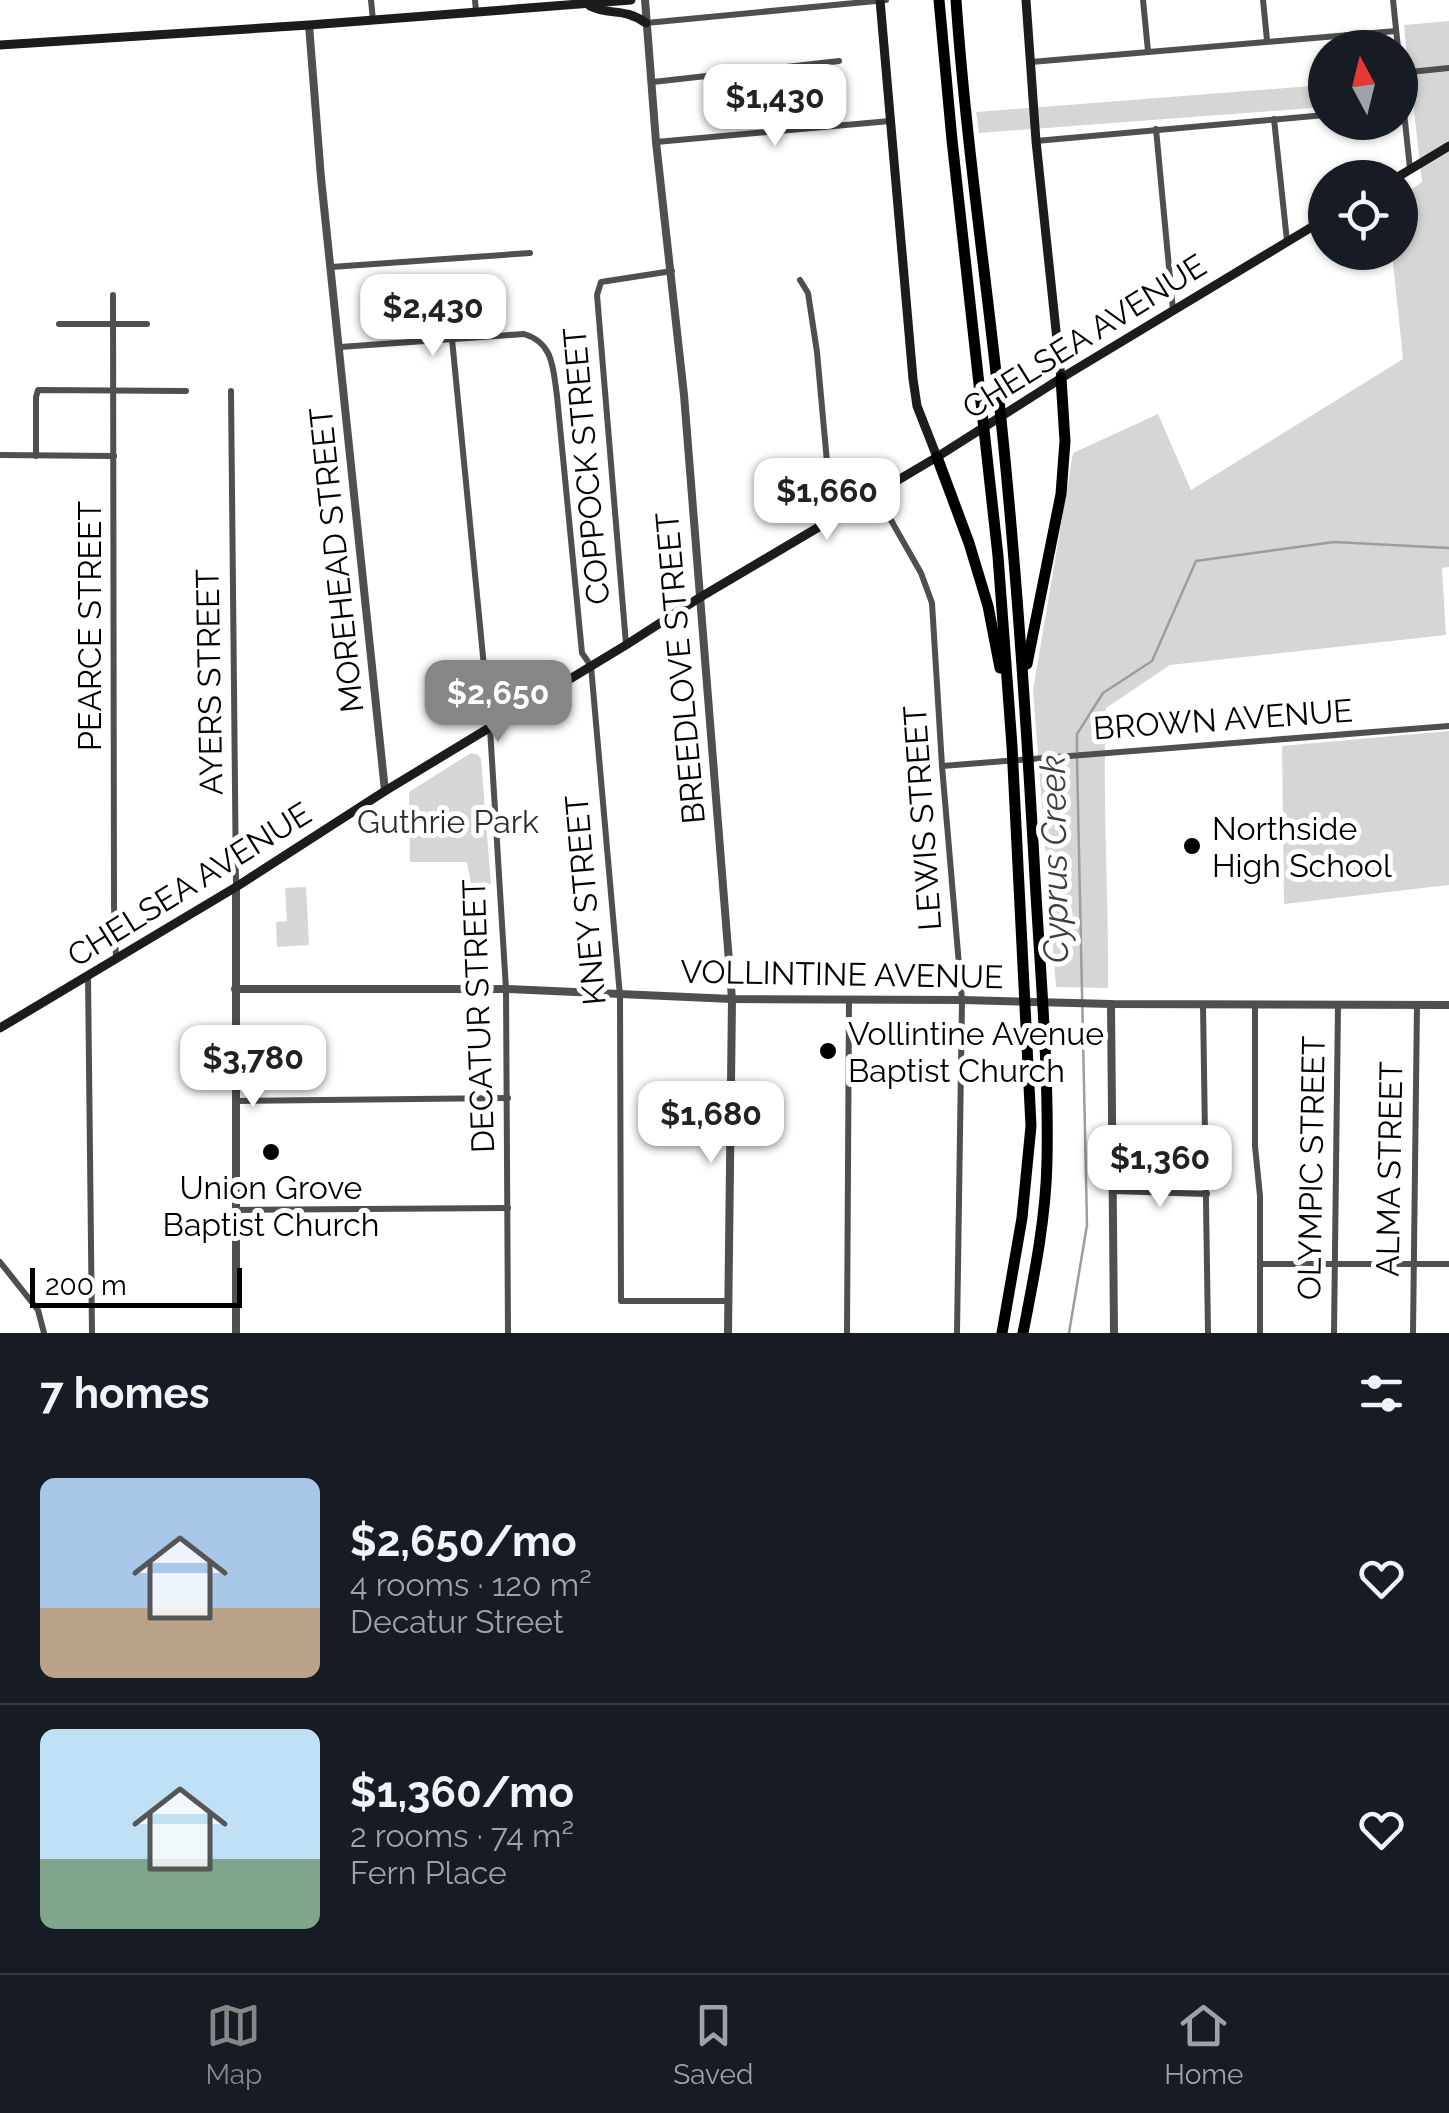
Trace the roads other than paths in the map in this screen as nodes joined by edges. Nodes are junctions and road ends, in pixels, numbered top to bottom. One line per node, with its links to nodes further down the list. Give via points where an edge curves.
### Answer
1 (371, 0): 14 (street)
2 (475, 0): 13 (street)
3 (630, 0): 12 (main road)
4 (646, 0): 15 (street, BREEDLOVE STREET)
5 (882, 0): 15 (street); 29 (main road)
6 (939, 0): 62 (highway)
7 (956, 0): 61 (highway)
8 (1026, 0): 23 (main road)
9 (1143, 0): 21 (street)
10 (1263, 0): 19 (street)
11 (1394, 0): 17 (street)
12 (588, 4): 13 (main road); 15 (main road)
13 (476, 12): 14 (main road)
14 (372, 20): 16 (main road)
15 (646, 23): 26 (street, BREEDLOVE STREET)
16 (309, 25): 20 (main road); 38 (street, MOREHEAD STREET)
17 (1396, 30)
18 (1308, 37): 19 (street)
19 (1267, 40): 21 (street)
20 (0, 45)
21 (1148, 51): 23 (street)
22 (840, 62): 26 (street)
23 (1030, 62): 31 (main road)
24 (1449, 68): 25 (street)
25 (1418, 72)
26 (653, 82): 32 (street, BREEDLOVE STREET)
27 (1308, 116): 28 (street)
28 (1274, 119): 30 (street); 36 (street)
29 (890, 121): 32 (street); 55 (main road, via 913,379)
30 (1156, 128): 31 (street); 42 (street)
31 (1036, 141): 48 (main road)
32 (656, 142): 39 (street, BREEDLOVE STREET)
33 (1449, 146): 34 (main road)
34 (1418, 165)
35 (1308, 229): 36 (main road, CHELSEA AVENUE)
36 (1287, 241): 42 (main road, CHELSEA AVENUE)
37 (530, 253): 38 (street)
38 (332, 267): 47 (street, MOREHEAD STREET)
39 (672, 271): 58 (street, BREEDLOVE STREET); 59 (street, COPPOCK STREET, via 600,282 596,294)
40 (800, 280): 57 (street, via 817,352)
41 (112, 295): 44 (street, PEARCE STREET)
42 (1173, 311): 48 (main road, CHELSEA AVENUE)
43 (59, 324): 44 (street)
44 (113, 324): 45 (street); 49 (street, PEARCE STREET)
45 (147, 324)
46 (452, 339): 47 (street); 60 (street, KNEY STREET, via 524,334 547,350 582,654); 64 (street, DECATUR STREET)
47 (340, 347): 66 (street, MOREHEAD STREET)
48 (1061, 378): 55 (main road, CHELSEA AVENUE); 61 (highway, via 1061,494)
49 (113, 391): 50 (street); 53 (street, via 38,390); 54 (street, PEARCE STREET)
50 (186, 391)
51 (231, 391): 67 (street, AYERS STREET)
52 (0, 455): 53 (street)
53 (36, 456): 54 (street)
54 (114, 456): 68 (street, PEARCE STREET)
55 (937, 457): 56 (main road, CHELSEA AVENUE); 62 (highway, via 988,606)
56 (875, 492): 57 (main road, CHELSEA AVENUE); 65 (street, LEWIS STREET, via 932,603)
57 (832, 518): 58 (main road, CHELSEA AVENUE)
58 (699, 598): 59 (main road, CHELSEA AVENUE); 74 (street, BREEDLOVE STREET)
59 (626, 645): 60 (main road, CHELSEA AVENUE)
60 (591, 666): 64 (main road, CHELSEA AVENUE); 72 (street, KNEY STREET)
61 (1024, 678): 103 (highway, via 1047,1164)
62 (1010, 724): 102 (highway, via 1030,1126)
63 (1449, 726): 65 (street, BROWN AVENUE)
64 (490, 728): 66 (main road, CHELSEA AVENUE); 71 (street, DECATUR STREET)
65 (942, 766): 75 (street, LEWIS STREET)
66 (385, 791): 67 (main road, CHELSEA AVENUE)
67 (236, 887): 68 (main road, CHELSEA AVENUE); 70 (street, AYERS STREET)
68 (116, 958): 69 (main road, CHELSEA AVENUE)
69 (88, 976): 82 (main road, CHELSEA AVENUE); 96 (street)
70 (235, 989): 71 (street, VOLLINTINE AVENUE); 84 (street, AYERS STREET)
71 (506, 989): 72 (street, VOLLINTINE AVENUE); 83 (street, DECATUR STREET)
72 (620, 996): 74 (street, VOLLINTINE AVENUE); 94 (street, KNEY STREET, via 621,1301)
73 (849, 999): 74 (street, VOLLINTINE AVENUE); 75 (street, VOLLINTINE AVENUE); 100 (street)
74 (732, 1000): 94 (street, BREEDLOVE STREET)
75 (962, 1000): 76 (street, VOLLINTINE AVENUE); 101 (street, LEWIS STREET)
76 (1111, 1004): 77 (street, VOLLINTINE AVENUE); 85 (street)
77 (1203, 1004): 78 (street, VOLLINTINE AVENUE); 86 (street)
78 (1255, 1004): 79 (street, VOLLINTINE AVENUE); 90 (street)
79 (1338, 1004): 81 (street, VOLLINTINE AVENUE); 91 (street, OLYMPIC STREET)
80 (1449, 1004): 81 (street, VOLLINTINE AVENUE)
81 (1417, 1005): 92 (street, ALMA STREET)
82 (0, 1028)
83 (508, 1098): 84 (street); 87 (street, DECATUR STREET)
84 (235, 1101): 88 (street, AYERS STREET)
85 (1113, 1191): 86 (street); 104 (street)
86 (1207, 1194): 105 (street)
87 (508, 1208): 88 (street); 98 (street, DECATUR STREET)
88 (236, 1210): 97 (street, AYERS STREET)
89 (0, 1262): 95 (street, via 38,1310)
90 (1260, 1264): 91 (street); 106 (street)
91 (1334, 1264): 92 (street); 107 (street, OLYMPIC STREET)
92 (1412, 1264): 93 (street); 108 (street, ALMA STREET)
93 (1449, 1264)
94 (728, 1301): 99 (street, BREEDLOVE STREET)
95 (44, 1333)
96 (92, 1333)
97 (236, 1333)
98 (508, 1333)
99 (728, 1333)
100 (847, 1333)
101 (957, 1333)
102 (1002, 1333)
103 (1025, 1333)
104 (1114, 1333)
105 (1208, 1333)
106 (1260, 1333)
107 (1334, 1333)
108 (1413, 1333)

